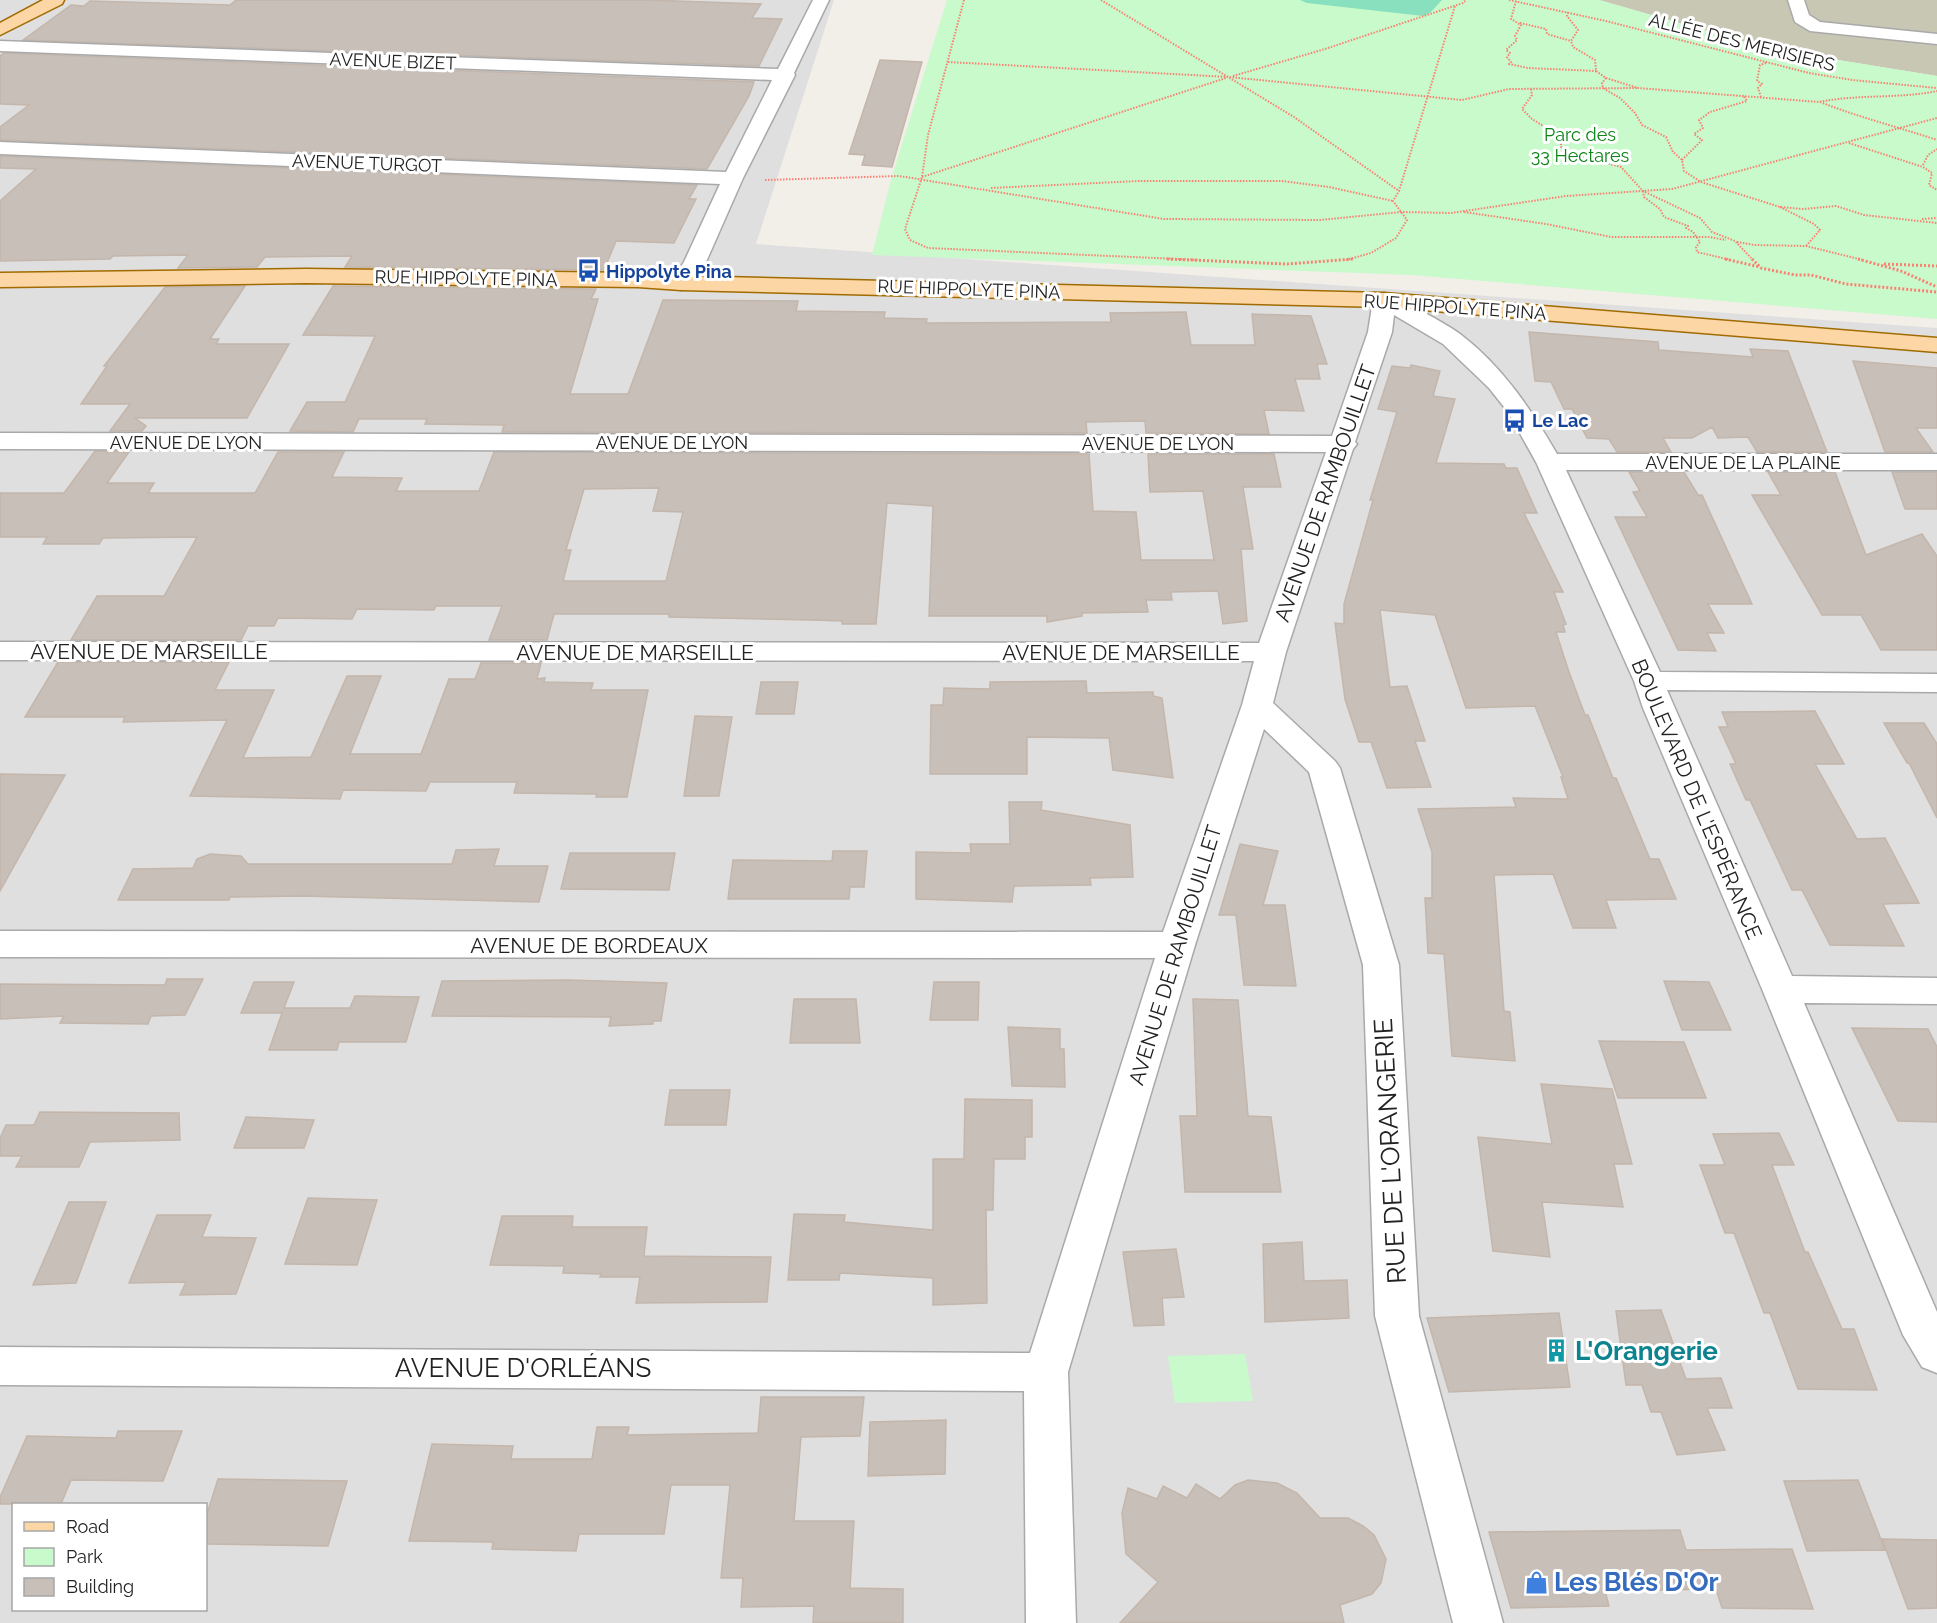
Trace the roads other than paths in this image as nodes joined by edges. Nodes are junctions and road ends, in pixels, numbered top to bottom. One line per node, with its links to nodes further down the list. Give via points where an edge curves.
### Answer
1 (56, 0): 4 (main road)
2 (821, 0): 7 (street)
3 (1796, 0): 5 (street, via 1801,18 1807,23 1834,30)
4 (1, 28)
5 (1937, 39)
6 (0, 46): 7 (street, AVENUE BIZET)
7 (786, 75): 9 (street)
8 (0, 148): 9 (street, AVENUE TURGOT)
9 (734, 178): 11 (street, via 695,262)
10 (0, 280): 11 (main road, RUE HIPPOLYTE PINA, via 306,276)
11 (681, 283): 12 (main road, RUE HIPPOLYTE PINA)
12 (1384, 300): 13 (main road, RUE HIPPOLYTE PINA); 15 (street, AVENUE DE RAMBOUILLET, via 1380,332); 16 (street, BOULEVARD DE L'ESPÉRANCE, via 1451,339 1498,383)
13 (1937, 345)
14 (0, 441): 15 (street, AVENUE DE LYON)
15 (1344, 444): 19 (street, AVENUE DE RAMBOUILLET)
16 (1549, 462): 17 (street, AVENUE DE LA PLAINE); 20 (street, BOULEVARD DE L'ESPÉRANCE)
17 (1937, 462)
18 (0, 651): 19 (street, AVENUE DE MARSEILLE)
19 (1271, 652): 22 (street, AVENUE DE RAMBOUILLET)
20 (1649, 681): 21 (street); 25 (street, BOULEVARD DE L'ESPÉRANCE)
21 (1937, 683)
22 (1257, 705): 24 (street, AVENUE DE RAMBOUILLET); 31 (street, RUE DE L'ORANGERIE, via 1324,768 1381,965 1397,1316)
23 (0, 944): 24 (street, AVENUE DE BORDEAUX)
24 (1178, 945): 29 (street, AVENUE DE RAMBOUILLET)
25 (1780, 989): 26 (street); 27 (street, BOULEVARD DE L'ESPÉRANCE, via 1925,1335)
26 (1937, 991)
27 (1937, 1354)
28 (0, 1366): 29 (street, AVENUE D'ORLÉANS)
29 (1046, 1372): 30 (street, AVENUE DE RAMBOUILLET)
30 (1051, 1623)
31 (1478, 1623)

